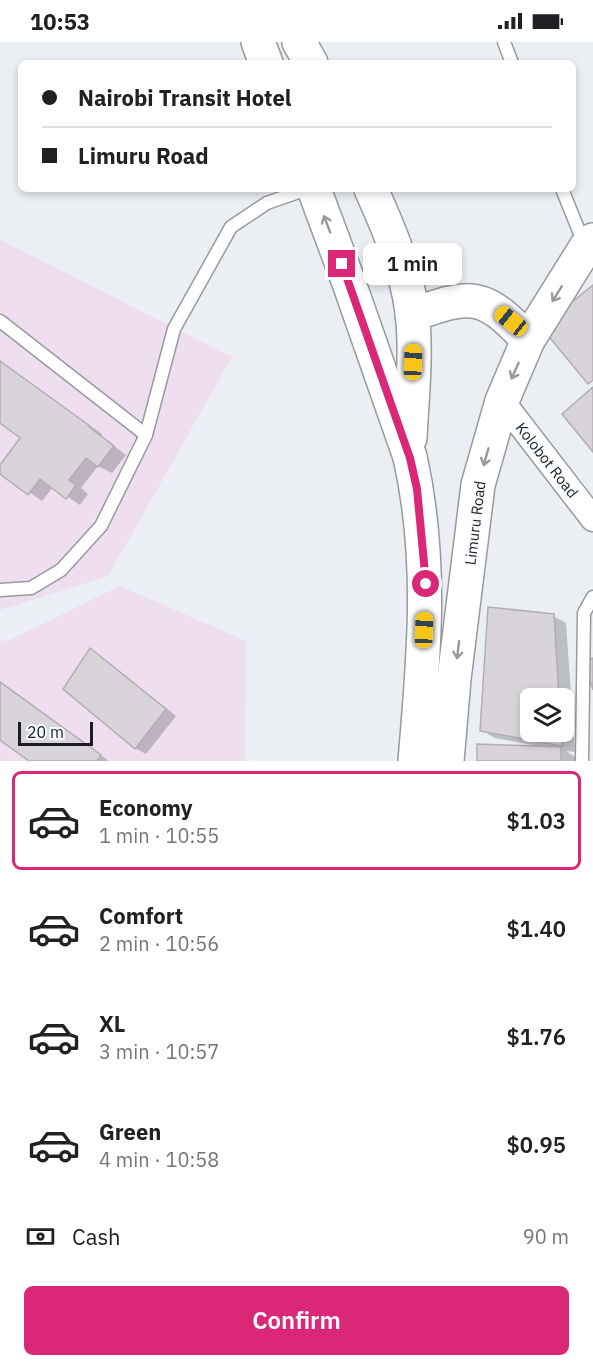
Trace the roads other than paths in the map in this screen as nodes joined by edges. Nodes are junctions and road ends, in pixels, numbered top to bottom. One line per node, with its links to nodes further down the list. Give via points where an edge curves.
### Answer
1 (258, 42): 4 (main road)
2 (299, 42): 5 (main road)
3 (504, 42): 6 (lane)
4 (265, 60)
5 (309, 60)
6 (511, 60)
7 (298, 192): 16 (lane, via 267,203 231,227 174,329)
8 (315, 192): 17 (main road, one-way to 8)
9 (372, 192): 12 (main road, via 390,233)
10 (564, 192): 11 (lane)
11 (589, 243): 14 (main road, Limuru Road, one-way to 14)
12 (412, 315): 14 (main road, via 447,302 467,300 491,306); 17 (main road)
13 (0, 321): 16 (lane)
14 (528, 340): 15 (main road, Limuru Road, one-way to 15)
15 (502, 401): 18 (street, Kolobot Road); 22 (main road, Limuru Road, one-way to 22, via 478,485)
16 (146, 435): 19 (lane, via 101,526 61,570 31,588)
17 (410, 458): 21 (main road, via 417,489 426,584)
18 (593, 519)
19 (0, 590)
20 (593, 597): 23 (lane, via 584,612)
21 (414, 761)
22 (447, 761)
23 (582, 761)

